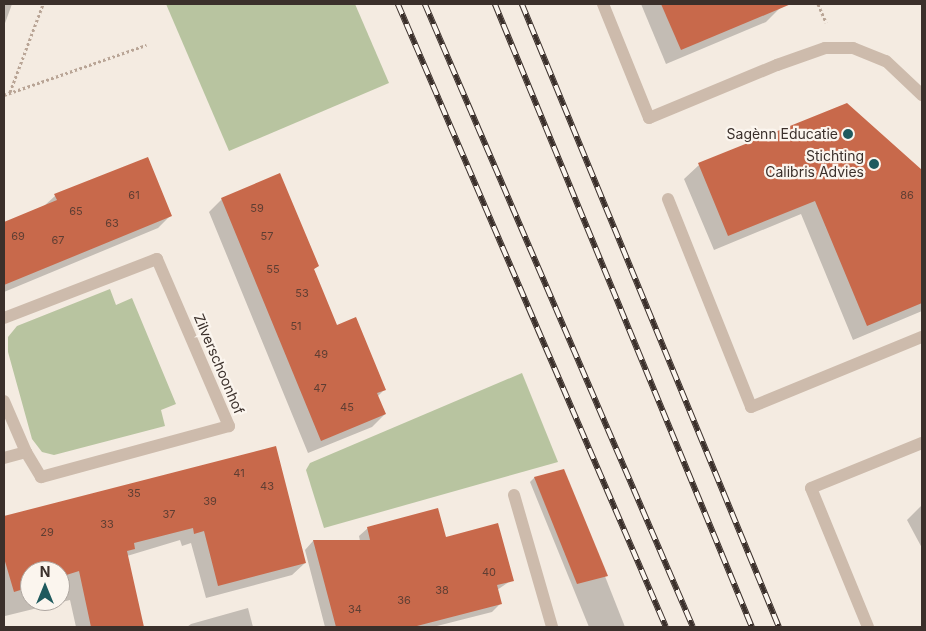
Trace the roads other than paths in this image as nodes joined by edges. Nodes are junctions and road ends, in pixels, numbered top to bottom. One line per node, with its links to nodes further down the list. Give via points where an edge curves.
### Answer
1 (603, 4): 2 (street, via 650,118 814,51 854,48 886,61)
2 (922, 95)
3 (668, 199): 5 (street, via 751,407)
4 (4, 318): 8 (street, Zilverschoonhof, via 157,259 229,426 41,477)
5 (922, 337)
6 (4, 401): 8 (street, Zilverschoonhof)
7 (922, 443): 12 (street, via 811,488)
8 (26, 452): 9 (street)
9 (4, 458)
10 (514, 495): 11 (street)
11 (552, 627)
12 (868, 627)

